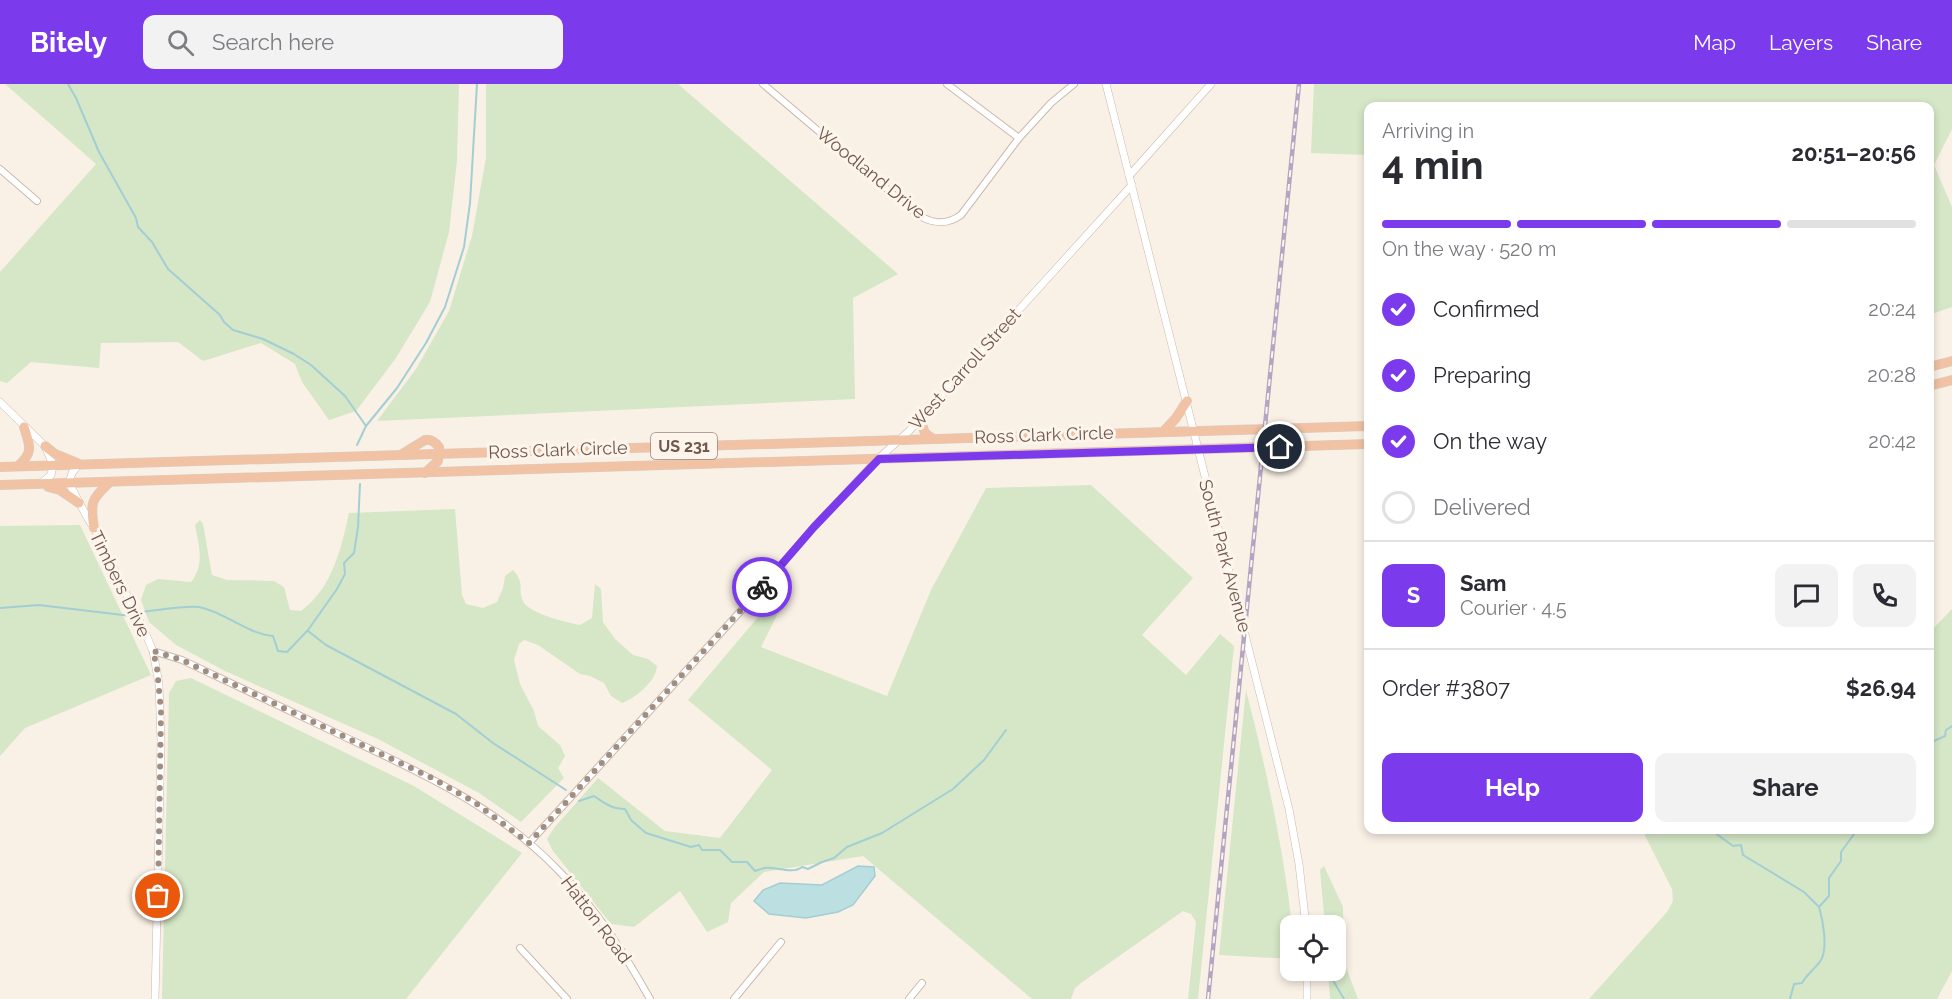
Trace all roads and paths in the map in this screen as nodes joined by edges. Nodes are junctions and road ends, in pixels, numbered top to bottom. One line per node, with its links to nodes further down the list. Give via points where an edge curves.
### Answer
1 (763, 84): 6 (street, Woodland Drive, via 914,212 933,223 948,222 961,215)
2 (947, 84): 6 (street)
3 (1074, 84): 6 (street, Woodland Drive)
4 (1106, 84): 8 (street, South Park Avenue)
5 (1211, 84): 8 (street)
6 (1019, 138)
7 (0, 169): 10 (street)
8 (1130, 176): 9 (street, South Park Avenue)
9 (1132, 185): 15 (street, South Park Avenue); 17 (street, West Carroll Street)
10 (37, 201)
11 (1952, 361): 12 (highway)
12 (1934, 366)
13 (1952, 380): 14 (highway)
14 (1934, 385)
15 (1187, 401): 20 (street, South Park Avenue); 21 (highway)
16 (0, 402): 19 (street)
17 (920, 419): 24 (highway, via 925,433); 25 (street, West Carroll Street)
18 (1364, 426): 20 (highway, Ross Clark Circle / US 231)
19 (24, 427): 27 (street); 37 (highway, via 30,446 26,459)
20 (1194, 431): 21 (highway, Ross Clark Circle / US 231); 29 (street, South Park Avenue)
21 (1163, 432): 22 (highway, Ross Clark Circle / US 231)
22 (1106, 433): 23 (highway, Ross Clark Circle / US 231); 30 (highway)
23 (991, 436): 24 (highway, Ross Clark Circle / US 231); 33 (highway)
24 (932, 438): 25 (highway, Ross Clark Circle / US 231)
25 (900, 439): 28 (highway, Ross Clark Circle / US 231); 34 (street, West Carroll Street)
26 (1364, 444): 29 (highway, Ross Clark Circle / US 231)
27 (45, 446): 35 (highway); 36 (street)
28 (570, 449): 31 (highway, Ross Clark Circle / US 231); 39 (highway)
29 (1198, 449): 30 (highway, Ross Clark Circle / US 231); 49 (street, South Park Avenue, via 1289,809)
30 (1107, 452): 33 (highway, Ross Clark Circle / US 231)
31 (440, 453): 32 (highway, Ross Clark Circle / US 231); 32 (highway, via 439,447 429,440); 40 (highway, via 438,461)
32 (401, 454): 35 (highway, Ross Clark Circle / US 231)
33 (992, 455): 34 (highway, Ross Clark Circle / US 231)
34 (879, 459): 39 (highway, Ross Clark Circle / US 231); 48 (street, West Carroll Street)
35 (79, 464): 36 (highway, Ross Clark Circle / US 231); 42 (street)
36 (52, 465): 37 (highway, Ross Clark Circle / US 231); 43 (street, via 51,474)
37 (18, 466): 38 (highway, Ross Clark Circle / US 231)
38 (0, 467)
39 (571, 468): 40 (highway, Ross Clark Circle / US 231)
40 (425, 472): 41 (highway, Ross Clark Circle / US 231)
41 (110, 482): 42 (highway, Ross Clark Circle / US 231); 46 (highway, via 92,503)
42 (69, 483): 43 (highway, Ross Clark Circle / US 231); 45 (street, Timbers Drive)
43 (40, 484): 44 (highway, Ross Clark Circle / US 231); 45 (highway, via 60,490)
44 (0, 485)
45 (79, 503): 46 (street, Timbers Drive)
46 (94, 528): 47 (street, Timbers Drive)
47 (153, 651): 48 (street, Hatton Road, via 182,660 432,778 474,802); 54 (street, Timbers Drive, via 159,684 161,741)
48 (529, 843): 56 (street, Hatton Road, via 594,911)
49 (1305, 915)
50 (781, 942): 57 (street)
51 (520, 948): 55 (street)
52 (1308, 981): 59 (street)
53 (922, 983): 58 (street)
54 (155, 999)
55 (567, 999)
56 (650, 999)
57 (734, 999)
58 (909, 999)
59 (1307, 999)

